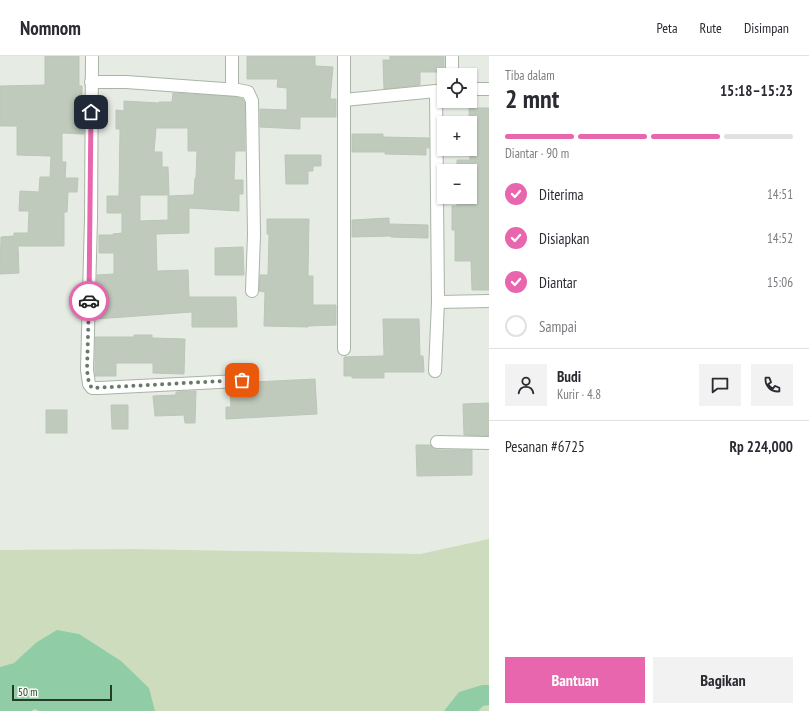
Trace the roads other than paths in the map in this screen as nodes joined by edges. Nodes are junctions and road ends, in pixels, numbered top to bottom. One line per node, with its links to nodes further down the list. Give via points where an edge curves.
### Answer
1 (92, 56): 6 (street)
2 (232, 56): 7 (street)
3 (344, 56): 11 (street)
4 (452, 56): 5 (street)
5 (452, 68)
6 (91, 82): 7 (street); 18 (street, via 87,370 89,384 92,388 99,388 239,381)
7 (232, 89): 13 (street, via 248,92 252,101)
8 (477, 89): 9 (street)
9 (489, 89)
10 (437, 91): 11 (street)
11 (344, 100): 16 (street)
12 (440, 108): 15 (street)
13 (252, 291)
14 (489, 301): 15 (street)
15 (438, 302): 17 (street)
16 (344, 349)
17 (435, 371)
18 (248, 378)
19 (437, 442): 20 (street)
20 (489, 442)

